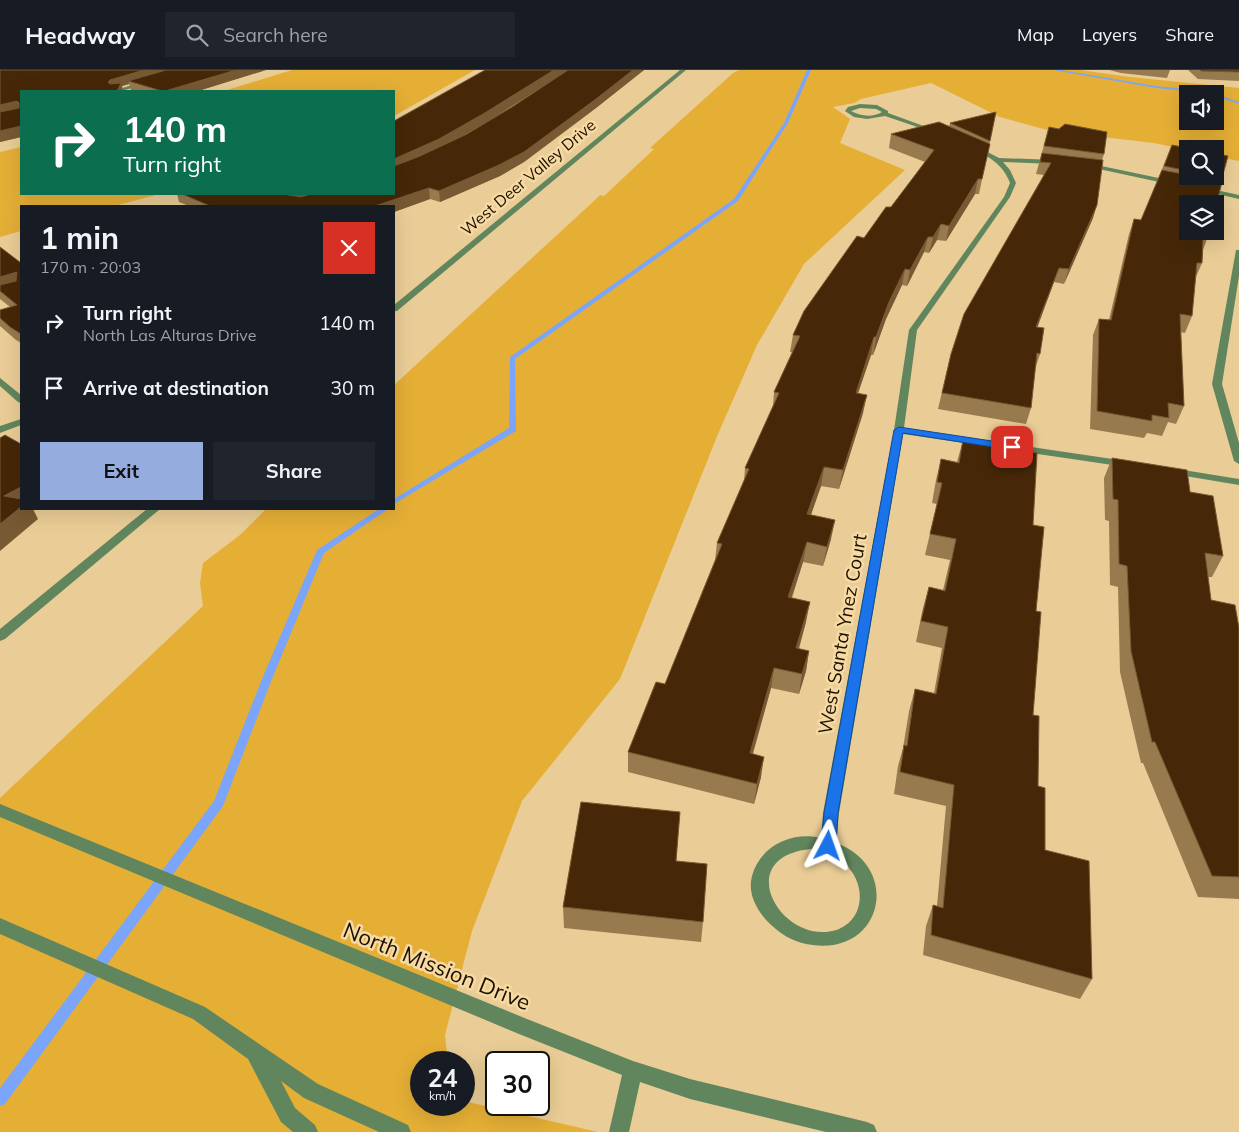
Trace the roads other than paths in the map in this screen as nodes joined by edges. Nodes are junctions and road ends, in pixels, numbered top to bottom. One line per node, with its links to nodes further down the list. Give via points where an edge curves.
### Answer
1 (683, 70): 14 (street, West Deer Valley Drive)
2 (151, 81): 3 (street)
3 (120, 90)
4 (885, 114): 4 (street, via 885,110 872,106 855,106 848,111 865,117); 5 (street)
5 (944, 135)
6 (971, 146): 7 (street)
7 (999, 160): 8 (street); 19 (street, West Santa Ynez Court, via 1010,173 1013,183 1007,197 913,330)
8 (1067, 162)
9 (1076, 164): 10 (street)
10 (1179, 184)
11 (1193, 187): 12 (street)
12 (1239, 197)
13 (1239, 252): 20 (street, via 1217,384)
14 (395, 308)
15 (0, 381): 16 (street)
16 (20, 399)
17 (20, 422): 18 (street)
18 (0, 430)
19 (899, 430): 21 (street); 27 (street, West Santa Ynez Court, via 831,813)
20 (1239, 461)
21 (1132, 465)
22 (1161, 470): 23 (street)
23 (1239, 482)
24 (153, 510): 25 (street)
25 (0, 636)
26 (0, 810): 30 (street, North Mission Drive)
27 (828, 846): 27 (street, via 811,842 779,850 761,873 764,905 790,931 808,937 827,939 844,935 858,925 867,912 870,897 862,873 844,854)
28 (0, 926): 29 (street, via 199,1013)
29 (253, 1049): 31 (street, via 288,1114); 32 (street, via 311,1091)
30 (633, 1070): 33 (street); 34 (street, North Mission Drive, via 690,1089)
31 (308, 1132)
32 (401, 1132)
33 (618, 1132)
34 (867, 1132)

